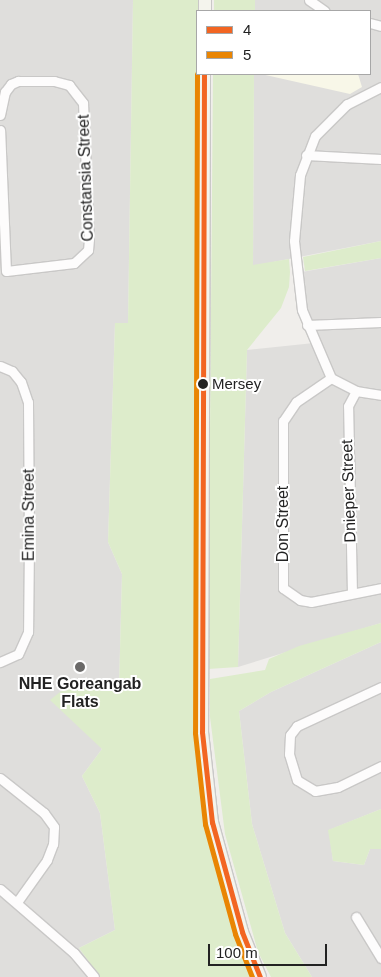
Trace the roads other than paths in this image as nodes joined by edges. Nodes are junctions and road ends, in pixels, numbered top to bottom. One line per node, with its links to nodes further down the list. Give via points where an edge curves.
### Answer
1 (309, 0): 2 (street)
2 (324, 10)
3 (204, 75): 27 (main road, via 202,732 212,822 242,932)
4 (381, 87): 7 (street, via 361,95 332,116 315,136)
5 (0, 115): 9 (street, Constansia Street, via 5,92 18,81 54,81 69,85 86,112 88,250 74,263)
6 (0, 130): 9 (street, Constansia Street)
7 (306, 155): 8 (street); 11 (street, via 300,175 294,241 298,292)
8 (381, 159)
9 (3, 271)
10 (381, 322): 11 (street)
11 (307, 324): 13 (street)
12 (0, 366): 18 (street, Emina Street, via 12,371 21,382 28,402 30,543 28,632 18,654)
13 (331, 378): 14 (street); 17 (street, Don Street, via 296,402 283,421 283,588 300,600 311,602)
14 (356, 391): 15 (street); 17 (street, Dnieper Street, via 348,406)
15 (381, 395)
16 (381, 588): 17 (street, Don Street)
17 (352, 593)
18 (0, 662)
19 (381, 687): 20 (street, via 297,726 290,735 288,754 297,780 315,791 338,787)
20 (381, 766)
21 (0, 778): 23 (street, via 44,813 54,827 53,844 47,860)
22 (0, 889): 23 (street)
23 (17, 902): 26 (street, via 74,953)
24 (356, 917): 25 (street)
25 (381, 958)
26 (94, 977)
27 (260, 977)

